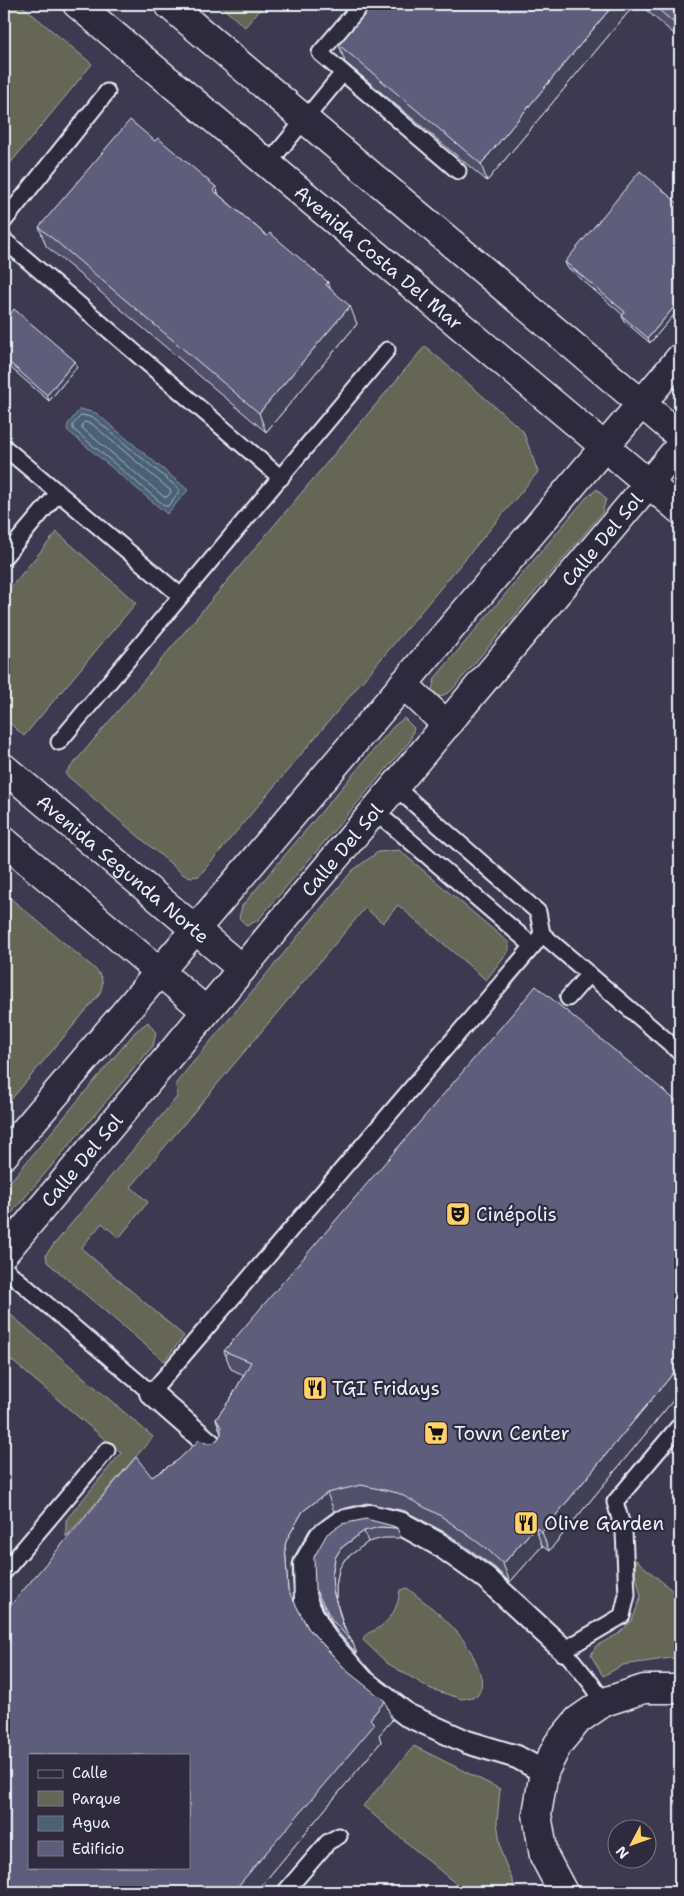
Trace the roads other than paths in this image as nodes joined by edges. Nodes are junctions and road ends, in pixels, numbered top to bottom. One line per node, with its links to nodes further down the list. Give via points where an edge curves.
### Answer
1 (77, 4): 7 (street, Avenida Costa Del Mar)
2 (168, 4): 6 (street)
3 (362, 4): 4 (lane, via 320,53)
4 (343, 73): 6 (lane); 8 (lane)
5 (107, 92): 9 (lane)
6 (306, 119): 7 (lane); 13 (street)
7 (268, 164): 16 (street, Avenida Costa Del Mar)
8 (458, 171)
9 (4, 221)
10 (4, 240): 18 (lane)
11 (387, 350): 18 (lane)
12 (680, 358): 13 (street)
13 (641, 403): 14 (street); 16 (street)
14 (680, 436)
15 (680, 446): 19 (street, Calle Del Sol)
16 (605, 447): 19 (street, Avenida Costa Del Mar); 24 (street)
17 (6, 454): 20 (lane)
18 (281, 478): 23 (lane)
19 (649, 484): 21 (street, Avenida Costa Del Mar); 25 (street, Calle Del Sol)
20 (58, 492): 22 (lane); 23 (lane)
21 (680, 510)
22 (4, 557)
23 (181, 596): 26 (lane)
24 (403, 684): 25 (street); 31 (street)
25 (447, 724): 28 (street, Calle Del Sol)
26 (59, 742)
27 (4, 768): 31 (street, Avenida Segunda Norte)
28 (395, 787): 29 (street, Calle Del Sol); 32 (lane, via 538,912)
29 (375, 811): 32 (lane); 33 (street, Calle Del Sol)
30 (4, 841): 34 (street)
31 (195, 930): 33 (street, Avenida Segunda Norte); 34 (street)
32 (538, 940): 35 (lane); 42 (lane)
33 (242, 969): 37 (street, Calle Del Sol)
34 (159, 971): 37 (street); 39 (street)
35 (589, 974): 36 (lane); 38 (lane)
36 (568, 998)
37 (206, 1011): 40 (street, Calle Del Sol)
38 (680, 1052)
39 (4, 1155)
40 (4, 1252)
41 (4, 1268): 42 (lane)
42 (151, 1393): 44 (street)
43 (680, 1425): 47 (lane, via 615,1502 624,1532 627,1596 622,1616)
44 (215, 1449)
45 (107, 1450): 46 (lane)
46 (4, 1572)
47 (564, 1650): 49 (lane); 50 (street, via 486,1578 440,1545 402,1524 370,1516 341,1522 321,1536 305,1564 306,1602 325,1638 363,1681 407,1715 467,1742 517,1758)
48 (680, 1689): 49 (street, via 644,1689)
49 (604, 1702): 50 (street, via 578,1720 558,1744)
50 (544, 1772): 53 (street, via 537,1814 544,1856)
51 (339, 1836): 52 (lane, via 328,1842)
52 (286, 1892)
53 (562, 1892)

